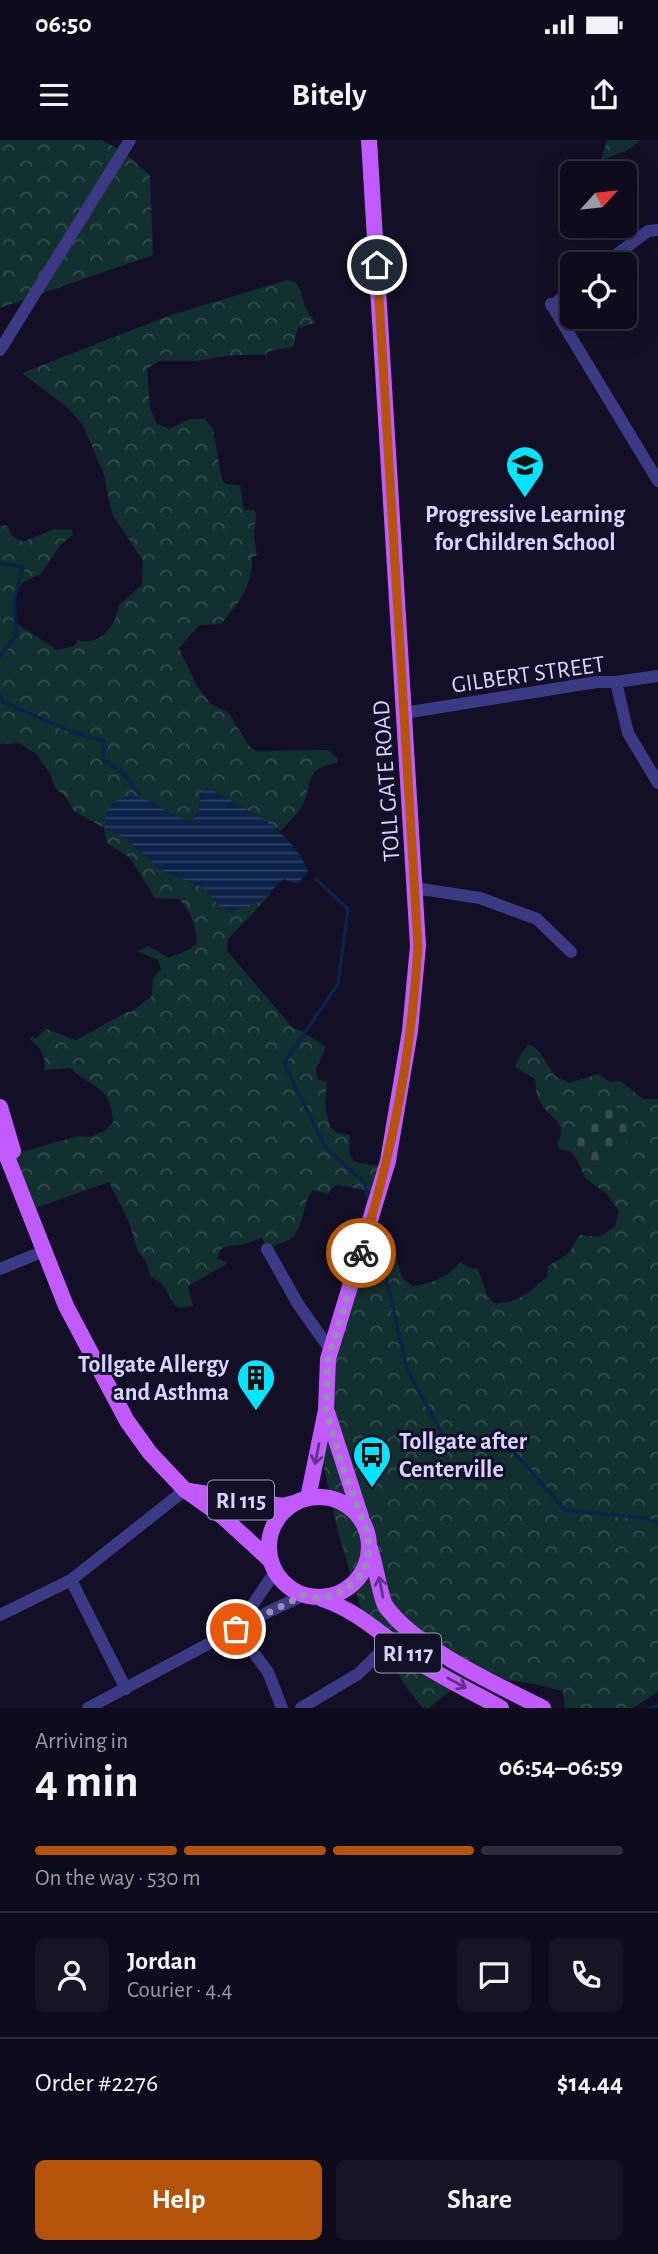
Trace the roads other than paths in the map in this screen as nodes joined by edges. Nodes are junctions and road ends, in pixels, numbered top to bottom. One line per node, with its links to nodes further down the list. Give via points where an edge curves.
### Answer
1 (130, 140): 8 (street)
2 (369, 140): 12 (main road, TOLL GATE ROAD / RI 115)
3 (658, 230): 4 (street, via 648,231)
4 (620, 252)
5 (560, 299): 6 (street, via 551,305)
6 (560, 320)
7 (566, 329): 9 (street)
8 (0, 350)
9 (658, 481)
10 (658, 676): 11 (street, GILBERT STREET)
11 (616, 682): 12 (street, GILBERT STREET); 13 (street, via 628,733)
12 (404, 713): 14 (main road, TOLL GATE ROAD / RI 115)
13 (658, 783)
14 (415, 888): 15 (street, via 480,898 537,919); 22 (main road, TOLL GATE ROAD / RI 115, via 417,959 390,1152)
15 (571, 952)
16 (0, 1107): 18 (main road)
17 (0, 1139): 18 (main road)
18 (34, 1224): 20 (main road)
19 (267, 1249): 22 (street)
20 (44, 1251): 21 (street); 24 (main road, via 76,1325 127,1420)
21 (0, 1269)
22 (331, 1351): 23 (main road, TOLL GATE ROAD / RI 115)
23 (326, 1410): 25 (main road, TOLL GATE ROAD / RI 115, one-way to 25); 26 (main road, TOLL GATE ROAD / RI 115)
24 (185, 1490): 25 (main road, RI 115, via 283,1506); 28 (main road, via 223,1517); 29 (street)
25 (302, 1500): 26 (main road, via 325,1497 341,1502); 28 (main road, via 283,1512 273,1527 269,1543)
26 (365, 1526): 27 (main road)
27 (369, 1544): 30 (main road, via 368,1561 348,1588 333,1596); 39 (main road, RI 117, one-way to 27, via 426,1643 403,1624 384,1604)
28 (273, 1566): 30 (main road, via 292,1590); 32 (street)
29 (71, 1580): 31 (street); 34 (street)
30 (310, 1597): 32 (street); 33 (main road, RI 117, via 339,1605)
31 (0, 1615)
32 (236, 1629): 34 (street); 36 (street, via 268,1672)
33 (392, 1641): 37 (street, via 358,1674); 38 (main road, RI 117, one-way to 38)
34 (126, 1689): 35 (street)
35 (88, 1708)
36 (282, 1708)
37 (301, 1708)
38 (501, 1708)
39 (543, 1708)

